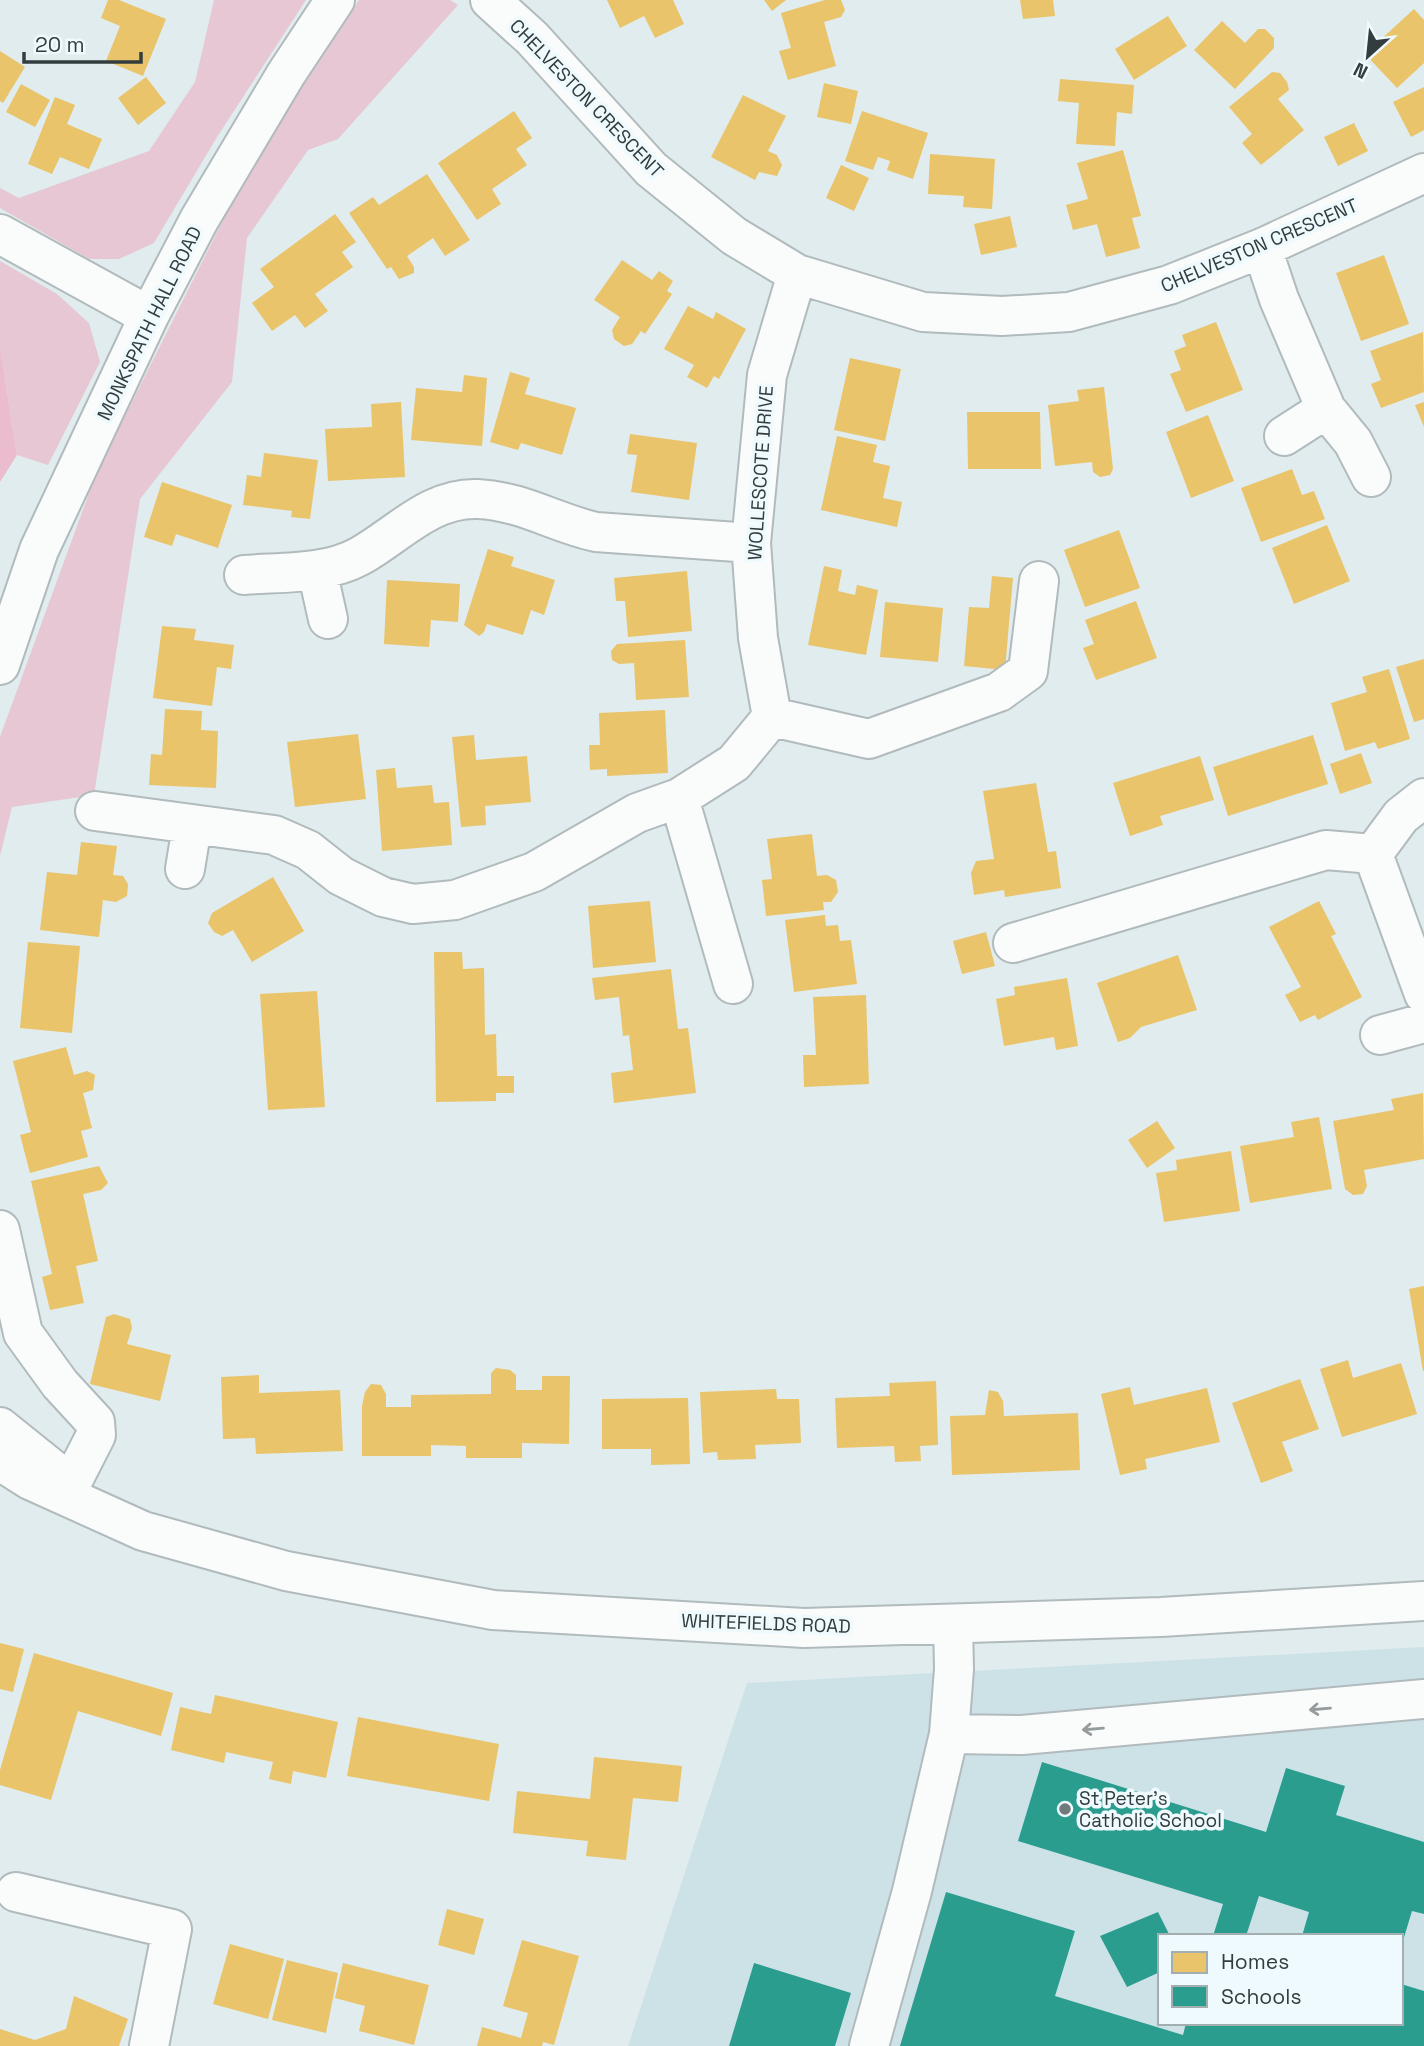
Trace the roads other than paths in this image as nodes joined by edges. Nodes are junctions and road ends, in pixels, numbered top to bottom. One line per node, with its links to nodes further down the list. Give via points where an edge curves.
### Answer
1 (335, 0): 7 (street, MONKSPATH HALL ROAD, via 199,220)
2 (491, 0): 6 (street, CHELVESTON CRESCENT, via 532,38 651,169 734,236)
3 (1424, 173): 5 (street, CHELVESTON CRESCENT)
4 (0, 234): 7 (street)
5 (1262, 248): 6 (street, CHELVESTON CRESCENT, via 1169,285 1069,313 923,312); 8 (street)
6 (797, 274): 11 (street, WOLLESCOTE DRIVE, via 768,375)
7 (149, 316): 16 (street, MONKSPATH HALL ROAD, via 39,550)
8 (1326, 409): 9 (street); 10 (street, via 1353,442)
9 (1284, 436)
10 (1371, 477)
11 (751, 542): 12 (street, via 596,532 515,503 475,499 428,510 358,557); 17 (street, WOLLESCOTE DRIVE, via 758,638)
12 (317, 570): 13 (street); 15 (street)
13 (244, 575)
14 (1039, 581): 17 (street, via 1028,671 999,692 869,739)
15 (328, 620)
16 (0, 665)
17 (772, 717): 18 (street, via 734,763)
18 (679, 798): 21 (street, via 637,813 534,872 454,900 413,904 362,887 308,849 274,835); 25 (street)
19 (1424, 798): 22 (street, via 1401,816)
20 (95, 811): 21 (street)
21 (192, 826): 23 (street)
22 (1373, 854): 24 (street, via 1326,850); 26 (street)
23 (186, 869)
24 (1013, 943)
25 (733, 984)
26 (1424, 994)
27 (1424, 1023): 28 (street)
28 (1380, 1035)
29 (0, 1230): 32 (street, via 23,1333 94,1422 96,1435)
30 (0, 1427): 32 (street, WHITEFIELDS ROAD)
31 (0, 1461): 33 (street, WHITEFIELDS ROAD)
32 (71, 1484): 33 (street, WHITEFIELDS ROAD)
33 (119, 1522): 35 (street, WHITEFIELDS ROAD, via 286,1571 493,1610 804,1628)
34 (1424, 1601): 35 (street, WHITEFIELDS ROAD, via 1161,1617)
35 (953, 1623): 37 (street)
36 (1406, 1701): 37 (street, one-way to 37, via 1022,1735)
37 (949, 1734): 40 (street)
38 (16, 1892): 39 (street, via 172,1929)
39 (149, 2046)
40 (869, 2046)

